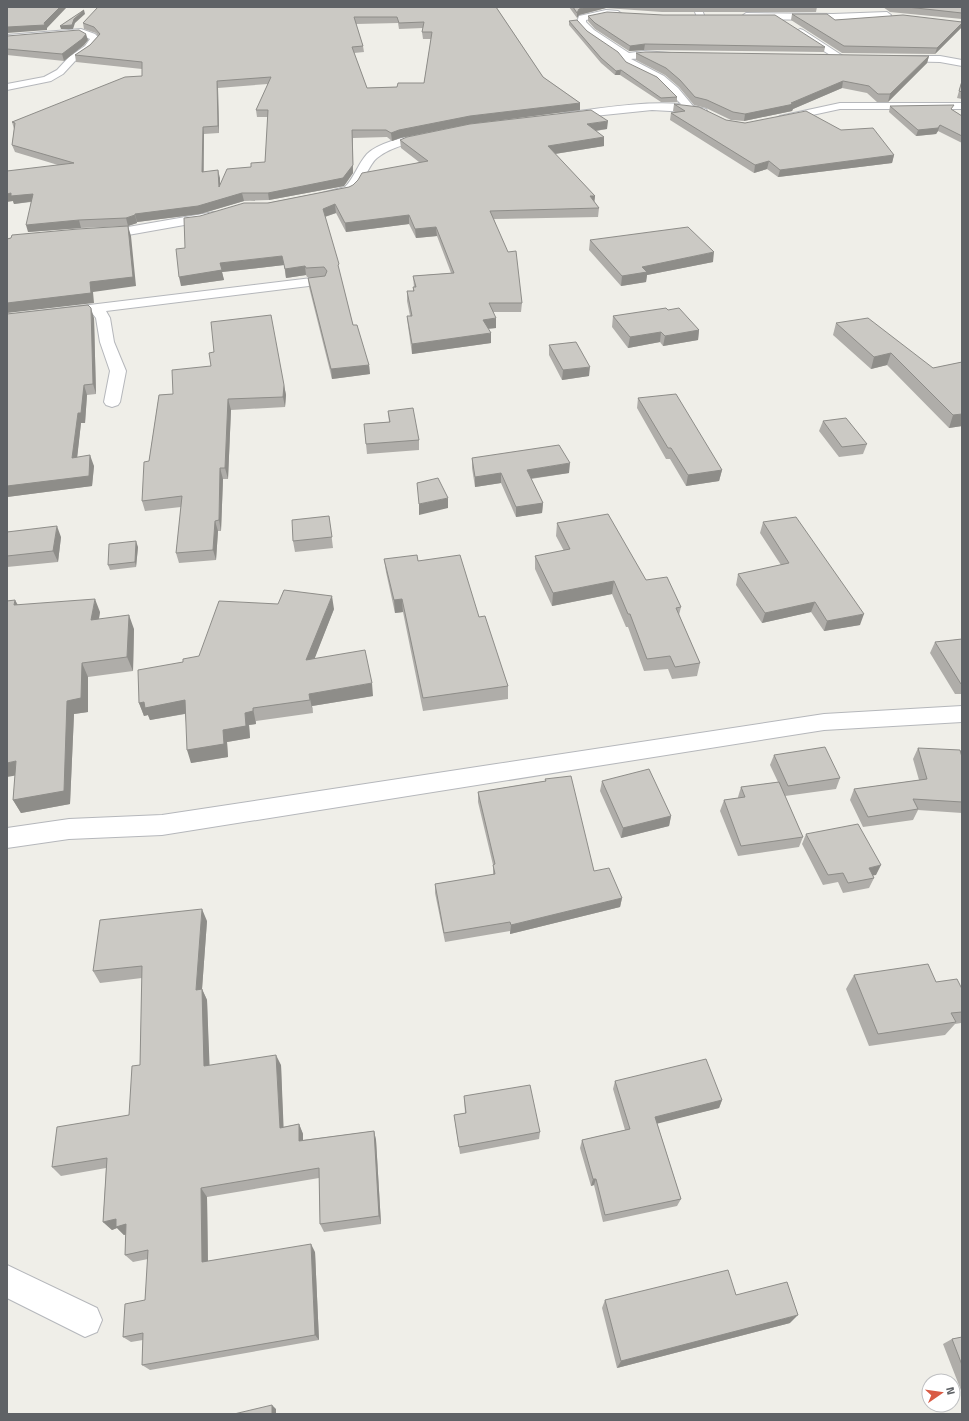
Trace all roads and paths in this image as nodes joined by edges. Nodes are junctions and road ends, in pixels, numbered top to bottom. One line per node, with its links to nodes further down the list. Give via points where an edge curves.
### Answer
1 (859, 7): 4 (street, via 891,15)
2 (626, 14): 9 (street, via 606,13 582,18 580,22)
3 (737, 16): 4 (street)
4 (775, 16): 10 (street, via 845,58)
5 (83, 23): 6 (street, via 79,26)
6 (78, 33): 7 (street); 13 (street, via 95,39 60,72 47,79)
7 (7, 38)
8 (675, 55): 9 (street)
9 (627, 56): 15 (street, via 624,57 625,60 657,76 680,96)
10 (818, 57)
11 (887, 59): 12 (street)
12 (962, 63)
13 (7, 87)
14 (962, 106): 18 (street, via 840,106)
15 (689, 108): 16 (street, via 634,108); 17 (street)
16 (557, 117)
17 (715, 118)
18 (768, 121)
19 (436, 134): 20 (street, via 404,141 381,150 372,156 354,185 348,190)
20 (315, 198)
21 (228, 211): 22 (street, via 201,219 133,230)
22 (88, 232)
23 (320, 281): 24 (street)
24 (96, 308): 25 (street); 26 (street, via 103,318 107,342 118,371)
25 (7, 319)
26 (112, 402)
27 (962, 714): 28 (street, via 824,722 162,825 69,829)
28 (7, 838)
29 (7, 1281): 30 (street)
30 (85, 1320)

